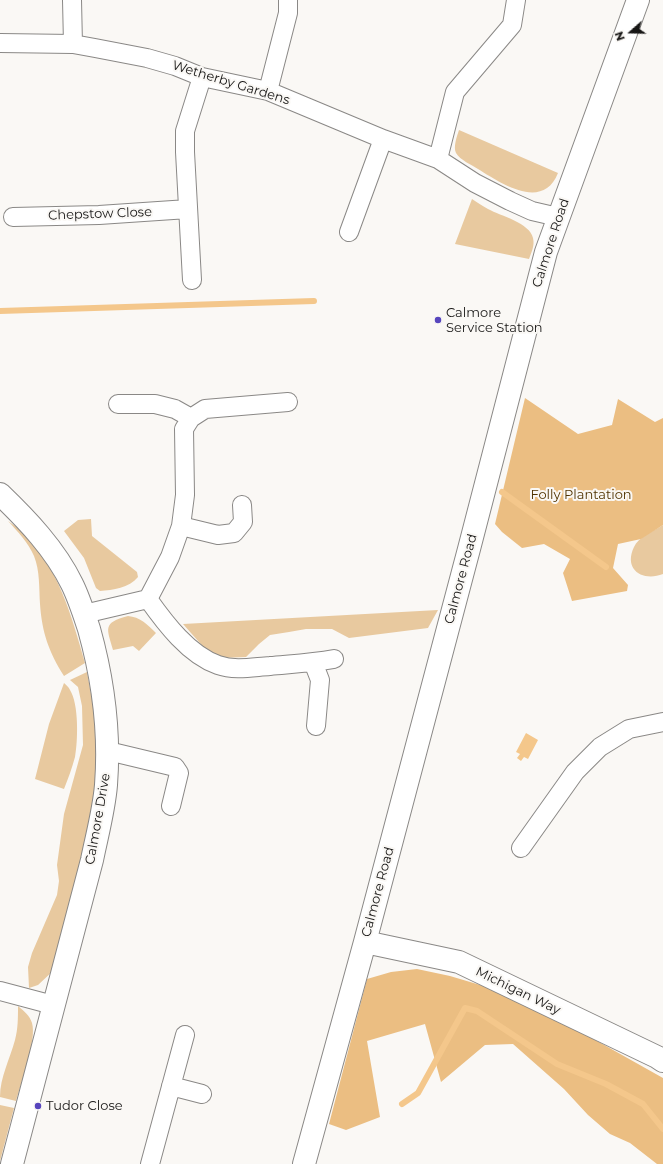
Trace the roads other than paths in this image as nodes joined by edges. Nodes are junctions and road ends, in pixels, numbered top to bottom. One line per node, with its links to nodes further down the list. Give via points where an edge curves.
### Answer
1 (72, 0): 6 (street)
2 (288, 0): 8 (street, via 288,13)
3 (516, 0): 10 (street, via 512,24 454,92)
4 (638, 0): 13 (street, Calmore Road)
5 (0, 43): 6 (street, Wetherby Gardens)
6 (73, 44): 7 (street, Wetherby Gardens, via 147,58)
7 (202, 77): 8 (street, Wetherby Gardens); 11 (street, via 185,131)
8 (268, 91): 9 (street, Wetherby Gardens)
9 (384, 139): 10 (street, Wetherby Gardens); 14 (street)
10 (438, 159): 13 (street, Wetherby Gardens, via 475,183 510,201)
11 (188, 209): 12 (street, Chepstow Close); 15 (street)
12 (13, 217)
13 (558, 217): 31 (street, Calmore Road, via 544,259)
14 (349, 232)
15 (192, 280)
16 (288, 402): 18 (street, via 205,409)
17 (118, 404): 18 (street, via 155,404 175,409)
18 (191, 418): 21 (street, via 184,429 185,495)
19 (0, 494): 23 (street, Calmore Drive, via 36,531 57,559 73,584)
20 (242, 505): 21 (street, via 242,522 234,533 218,535)
21 (181, 526): 22 (street, via 170,557)
22 (148, 599): 23 (street); 25 (street, via 166,624 197,654 218,665 234,669)
23 (84, 614): 28 (street, Calmore Drive, via 103,698)
24 (334, 660): 25 (street)
25 (313, 662): 27 (street, via 320,680)
26 (663, 722): 30 (street, via 629,729 600,747 575,772)
27 (316, 726)
28 (108, 751): 29 (street, via 175,767 179,773); 33 (street, Calmore Drive, via 106,787 99,826)
29 (171, 806)
30 (521, 848)
31 (365, 942): 35 (street, Michigan Way, via 459,962); 40 (street, Calmore Road)
32 (0, 991): 33 (street)
33 (52, 1005): 38 (street, Calmore Drive)
34 (185, 1035): 36 (street)
35 (663, 1061)
36 (171, 1086): 37 (street); 39 (street)
37 (202, 1094)
38 (12, 1164)
39 (150, 1164)
40 (304, 1164)

